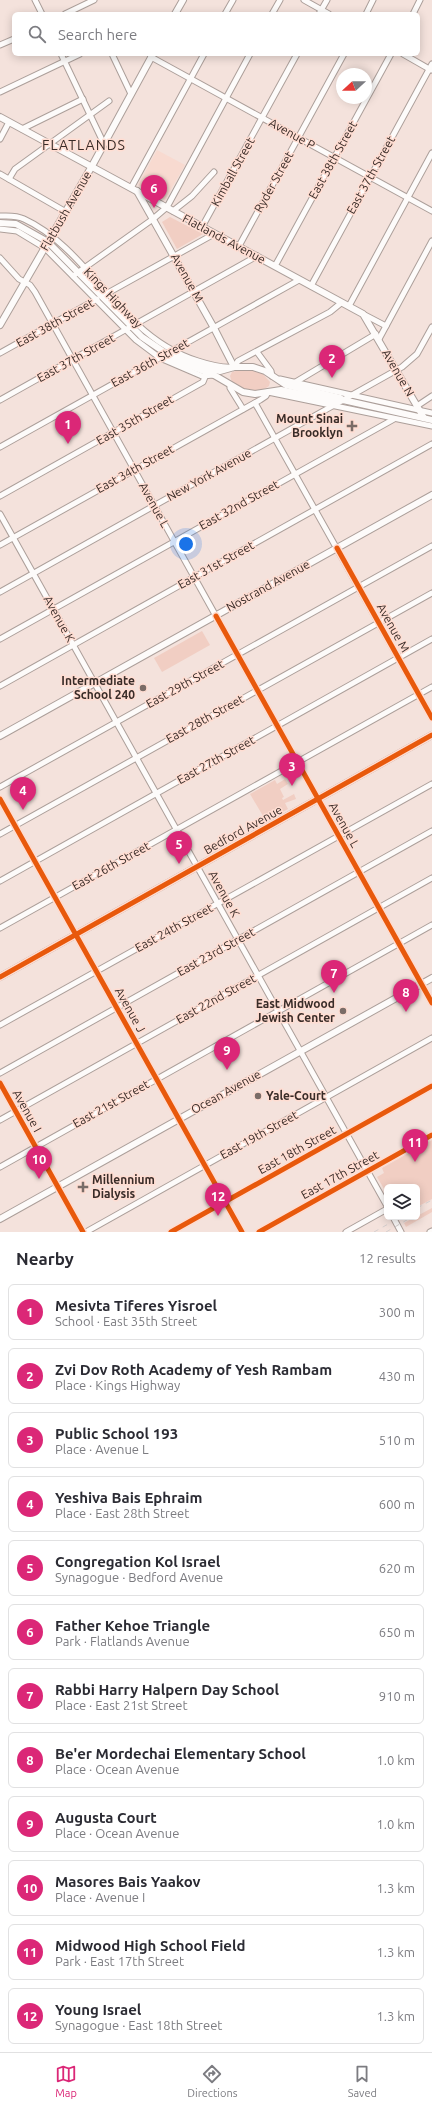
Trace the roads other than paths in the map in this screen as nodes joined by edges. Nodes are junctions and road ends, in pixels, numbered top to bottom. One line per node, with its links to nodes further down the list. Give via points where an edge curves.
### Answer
1 (35, 0): 10 (street)
2 (94, 0): 11 (street)
3 (183, 0): 12 (main road)
4 (233, 0): 13 (street)
5 (280, 0): 14 (street)
6 (304, 0): 15 (street)
7 (327, 0): 15 (street)
8 (374, 0): 16 (street)
9 (420, 0): 17 (street)
10 (41, 12)
11 (69, 12)
12 (176, 12)
13 (226, 12)
14 (273, 12)
15 (320, 12)
16 (367, 12)
17 (414, 12)
18 (12, 40): 19 (street)
19 (0, 45)
20 (62, 56): 30 (street)
21 (76, 56): 30 (street)
22 (113, 56): 34 (street)
23 (152, 56): 32 (street, Avenue P); 34 (main road, Flatbush Avenue)
24 (203, 56): 32 (street)
25 (249, 56): 35 (street)
26 (296, 56): 40 (street, Kimball Street)
27 (343, 56): 43 (street, Ryder Street)
28 (390, 56): 48 (street, East 38th Street)
29 (407, 56): 31 (street)
30 (65, 61): 33 (street); 36 (street)
31 (431, 67): 52 (street, East 37th Street)
32 (190, 79): 35 (street, Avenue P); 54 (street)
33 (0, 92)
34 (131, 94): 46 (main road, Flatbush Avenue)
35 (226, 98): 40 (street, Avenue P); 57 (street)
36 (83, 99): 38 (street); 42 (street)
37 (109, 101): 38 (street)
38 (90, 114): 45 (street); 46 (street)
39 (0, 117): 41 (main road, Flatlands Avenue)
40 (262, 118): 43 (street, Avenue P); 64 (street, Kimball Street)
41 (10, 122): 42 (main road, Flatlands Avenue); 44 (street)
42 (22, 129): 45 (main road, Flatlands Avenue)
43 (298, 138): 48 (street, Avenue P); 70 (street, Ryder Street)
44 (0, 139)
45 (50, 143): 49 (main road, Flatlands Avenue); 53 (street, via 14,169)
46 (104, 144): 49 (main road, Flatbush Avenue)
47 (432, 153): 56 (street)
48 (334, 157): 52 (street, Avenue P); 74 (street, East 38th Street)
49 (92, 166): 54 (main road, Flatlands Avenue); 60 (main road, Flatbush Avenue)
50 (214, 172): 58 (street, via 192,196)
51 (0, 174): 53 (street)
52 (370, 177): 56 (street, Avenue P); 79 (street, East 37th Street)
53 (9, 179): 60 (street)
54 (131, 188): 55 (main road, Flatlands Avenue)
55 (137, 191): 57 (main road, Flatlands Avenue); 62 (main road, Avenue M)
56 (408, 198): 59 (street, Avenue P); 83 (street)
57 (167, 207): 58 (main road, Flatlands Avenue); 62 (street)
58 (173, 211): 64 (main road, Flatlands Avenue)
59 (432, 211)
60 (66, 212): 67 (main road, Flatbush Avenue)
61 (0, 216): 67 (street, Kings Highway, via 23,218)
62 (153, 219): 71 (main road, Avenue M); 75 (street)
63 (0, 223): 69 (main road, Kings Highway, via 16,224)
64 (202, 227): 66 (main road, Flatlands Avenue)
65 (0, 230): 69 (street, Kings Highway, via 16,231)
66 (214, 234): 70 (main road, Flatlands Avenue); 71 (street, East 38th Street)
67 (51, 236): 69 (main road, Flatbush Avenue); 75 (street, Kings Highway)
68 (432, 241): 87 (street)
69 (46, 245): 76 (main road, Kings Highway); 78 (main road, Flatbush Avenue)
70 (239, 246): 72 (main road, Flatlands Avenue)
71 (174, 256): 80 (main road, Avenue M); 81 (street, East 38th Street)
72 (257, 256): 74 (main road, Flatlands Avenue); 80 (street, East 37th Street)
73 (0, 258): 78 (street, Avenue L)
74 (275, 266): 77 (main road, Flatlands Avenue)
75 (84, 268): 76 (street); 81 (street, Kings Highway)
76 (75, 274): 81 (main road, Kings Highway)
77 (299, 280): 79 (main road, Flatlands Avenue); 90 (street, East 36th Street)
78 (25, 282): 85 (main road, Flatbush Avenue); 86 (street, Avenue L, via 30,285)
79 (311, 286): 82 (main road, Flatlands Avenue)
80 (194, 292): 88 (street, East 37th Street); 90 (main road, Avenue M)
81 (101, 296): 86 (street, East 38th Street); 88 (main road, Kings Highway)
82 (341, 303): 83 (main road, Flatlands Avenue); 93 (street, via 330,312)
83 (348, 306): 84 (main road, Flatlands Avenue)
84 (363, 314): 87 (street, Flatlands Avenue); 91 (main road, Avenue N)
85 (0, 324)
86 (52, 324): 94 (street, East 38th Street); 97 (street, Avenue L)
87 (386, 326): 91 (street)
88 (132, 327): 92 (street, Kings Highway); 95 (main road, Kings Highway, via 146,341); 96 (street, Kings Highway, via 136,340); 97 (street, East 37th Street)
89 (432, 327): 99 (street, via 417,354)
90 (214, 328): 92 (street, East 36th Street); 98 (main road, Avenue M)
91 (377, 337): 99 (main road, Avenue N); 103 (street)
92 (174, 350): 95 (street, East 36th Street); 98 (street, Kings Highway, via 202,362 224,367)
93 (257, 352): 98 (street, via 238,361); 101 (street)
94 (0, 353)
95 (167, 354): 96 (street, East 36th Street); 98 (main road, Kings Highway, via 214,370 223,371); 100 (main road, Kings Highway, via 169,358 182,364)
96 (160, 358): 102 (street, Kings Highway); 106 (street, East 36th Street)
97 (72, 360): 106 (street, Avenue L); 109 (street, East 37th Street)
98 (234, 366): 101 (main road, Kings Highway, via 253,367); 104 (main road, via 229,375)
99 (397, 370): 107 (street, New York Avenue); 113 (main road, Avenue N)
100 (214, 375): 102 (street); 104 (main road, Kings Highway)
101 (272, 376): 103 (street, Kings Highway); 105 (main road); 110 (main road, Kings Highway, via 286,385)
102 (204, 377): 120 (street, East 35th Street, via 204,382)
103 (294, 383): 107 (street, Kings Highway)
104 (230, 385): 105 (main road, Kings Highway, via 250,394); 114 (street)
105 (268, 392): 110 (main road, Kings Highway, via 286,390 334,401); 111 (street, East 34th Street); 112 (street, Kings Highway)
106 (92, 395): 120 (street, Avenue L); 123 (street, East 36th Street)
107 (352, 395): 110 (street, New York Avenue); 113 (street, Kings Highway)
108 (432, 396): 113 (street)
109 (0, 400)
110 (343, 400): 112 (street, New York Avenue); 116 (main road, Kings Highway)
111 (255, 402): 114 (street, East 34th Street); 121 (street, Avenue M)
112 (334, 405): 117 (street, Kings Highway); 121 (street, New York Avenue)
113 (418, 408): 115 (street, Kings Highway); 116 (main road, Avenue N)
114 (243, 409): 124 (street, East 34th Street)
115 (432, 413)
116 (424, 418): 118 (main road, Kings Highway)
117 (394, 419): 118 (street, Kings Highway); 125 (street, East 32nd Street)
118 (431, 424): 119 (street)
119 (432, 432)
120 (114, 433): 124 (street, Avenue L); 127 (street, East 35th Street)
121 (276, 438): 125 (street, Avenue M); 128 (street, New York Avenue)
122 (432, 444): 129 (street, East 31st Street)
123 (0, 447)
124 (134, 470): 128 (street, Avenue L); 131 (street, East 34th Street)
125 (296, 474): 129 (street, Avenue M); 132 (street, East 32nd Street)
126 (432, 495): 135 (main road, Nostrand Avenue)
127 (0, 496)
128 (154, 505): 132 (street, Avenue L); 136 (street, New York Avenue)
129 (315, 510): 135 (street, Avenue M); 137 (street, East 31st Street)
130 (0, 514): 131 (street, Avenue K)
131 (13, 538): 133 (street, East 34th Street); 136 (street, Avenue K)
132 (174, 541): 137 (street, Avenue L); 141 (street, East 32nd Street)
133 (0, 545)
134 (432, 546): 138 (street, East 29th Street)
135 (337, 548): 138 (street, Avenue M); 142 (main road, Nostrand Avenue)
136 (33, 573): 139 (street, New York Avenue); 141 (street, Avenue K)
137 (194, 577): 142 (street, Avenue L); 146 (street, East 31st Street)
138 (358, 587): 143 (street, Avenue M); 147 (street, East 29th Street)
139 (0, 592)
140 (432, 593): 143 (street, East 28th Street)
141 (53, 609): 144 (street, East 32nd Street); 146 (street, Avenue K)
142 (216, 616): 147 (street, Avenue L); 149 (main road, Nostrand Avenue)
143 (378, 623): 148 (street, Avenue M); 152 (street, East 28th Street)
144 (0, 639)
145 (432, 639): 148 (street, East 27th Street)
146 (73, 645): 149 (street, Avenue K); 150 (street, East 31st Street)
147 (237, 654): 152 (street, Avenue L); 155 (street, East 29th Street)
148 (398, 658): 153 (street, Avenue M); 156 (street, East 27th Street)
149 (95, 683): 155 (street, Avenue K); 158 (main road, Nostrand Avenue)
150 (0, 686)
151 (432, 686): 153 (street, East 26th Street)
152 (257, 690): 156 (street, Avenue L); 159 (street, East 28th Street)
153 (418, 694): 154 (street, Avenue M); 160 (street, East 26th Street)
154 (432, 718)
155 (116, 722): 159 (street, Avenue K); 162 (street, East 29th Street)
156 (278, 726): 160 (street, Avenue L); 163 (street, East 27th Street)
157 (432, 735): 165 (main road, Bedford Avenue)
158 (0, 736)
159 (136, 758): 163 (street, Avenue K); 166 (street, East 28th Street)
160 (298, 762): 165 (street, Avenue L); 167 (street, East 26th Street)
161 (432, 784): 170 (street, East 24th Street)
162 (0, 787)
163 (156, 794): 167 (street, Avenue K); 171 (street, East 27th Street)
164 (0, 799): 166 (street, Avenue J)
165 (318, 799): 170 (street, Avenue L); 172 (main road, Bedford Avenue)
166 (15, 826): 169 (street, East 28th Street); 171 (street, Avenue J)
167 (176, 829): 172 (street, Avenue K); 176 (street, East 26th Street)
168 (432, 831): 173 (street, East 23rd Street)
169 (0, 834)
170 (339, 836): 173 (street, Avenue L); 177 (street, East 24th Street)
171 (35, 861): 175 (street, East 27th Street); 176 (street, Avenue J)
172 (197, 867): 177 (street, Avenue K); 181 (main road, Bedford Avenue)
173 (359, 872): 178 (street, Avenue L); 182 (street, East 23rd Street)
174 (432, 878): 178 (street, East 22nd Street)
175 (0, 881)
176 (55, 897): 180 (street, East 26th Street); 181 (street, Avenue J)
177 (218, 904): 182 (street, Avenue K); 184 (street, East 24th Street)
178 (379, 908): 183 (street, Avenue L); 185 (street, East 22nd Street)
179 (432, 925): 183 (street, East 21st Street)
180 (0, 928)
181 (76, 934): 184 (street, Avenue J); 186 (main road, Bedford Avenue)
182 (238, 940): 185 (street, Avenue K); 190 (street, East 23rd Street)
183 (399, 943): 188 (street, Avenue L); 191 (street, East 21st Street)
184 (96, 972): 190 (street, Avenue J); 192 (street, East 24th Street)
185 (258, 976): 191 (street, Avenue K); 194 (street, East 22nd Street)
186 (0, 977)
187 (432, 978): 188 (main road, Ocean Avenue)
188 (421, 984): 189 (street, Avenue L); 195 (main road, Ocean Avenue)
189 (432, 1003)
190 (117, 1007): 194 (street, Avenue J); 196 (street, East 23rd Street)
191 (278, 1011): 195 (street, Avenue K); 197 (street, East 21st Street)
192 (0, 1026)
193 (432, 1038): 200 (street, East 19th Street)
194 (137, 1043): 197 (street, Avenue J); 201 (street, East 22nd Street)
195 (300, 1052): 200 (street, Avenue K); 202 (main road, Ocean Avenue)
196 (0, 1073)
197 (157, 1079): 202 (street, Avenue J); 206 (street, East 21st Street)
198 (0, 1083): 201 (street, Avenue I)
199 (432, 1086): 204 (street, East 18th Street)
200 (326, 1098): 204 (street, Avenue K); 207 (street, East 19th Street)
201 (16, 1111): 203 (street, East 22nd Street); 206 (street, Avenue I)
202 (179, 1118): 207 (street, Avenue J); 210 (main road, Ocean Avenue)
203 (0, 1120)
204 (346, 1134): 209 (street, Avenue K); 211 (street, East 18th Street)
205 (432, 1135): 209 (street, East 17th Street)
206 (36, 1147): 208 (street, East 21st Street); 210 (street, Avenue I)
207 (205, 1165): 211 (street, Avenue J); 216 (street, East 19th Street)
208 (0, 1166)
209 (367, 1171): 212 (street, Avenue K); 219 (street, East 17th Street)
210 (58, 1187): 214 (main road, Ocean Avenue); 216 (street, Avenue I)
211 (225, 1202): 217 (street, East 18th Street); 218 (street, Avenue J)
212 (384, 1202)
213 (384, 1210): 220 (street)
214 (0, 1219)
215 (395, 1220): 221 (street)
216 (84, 1232)
217 (171, 1232)
218 (242, 1232)
219 (258, 1232)
220 (346, 1232)
221 (401, 1232)

